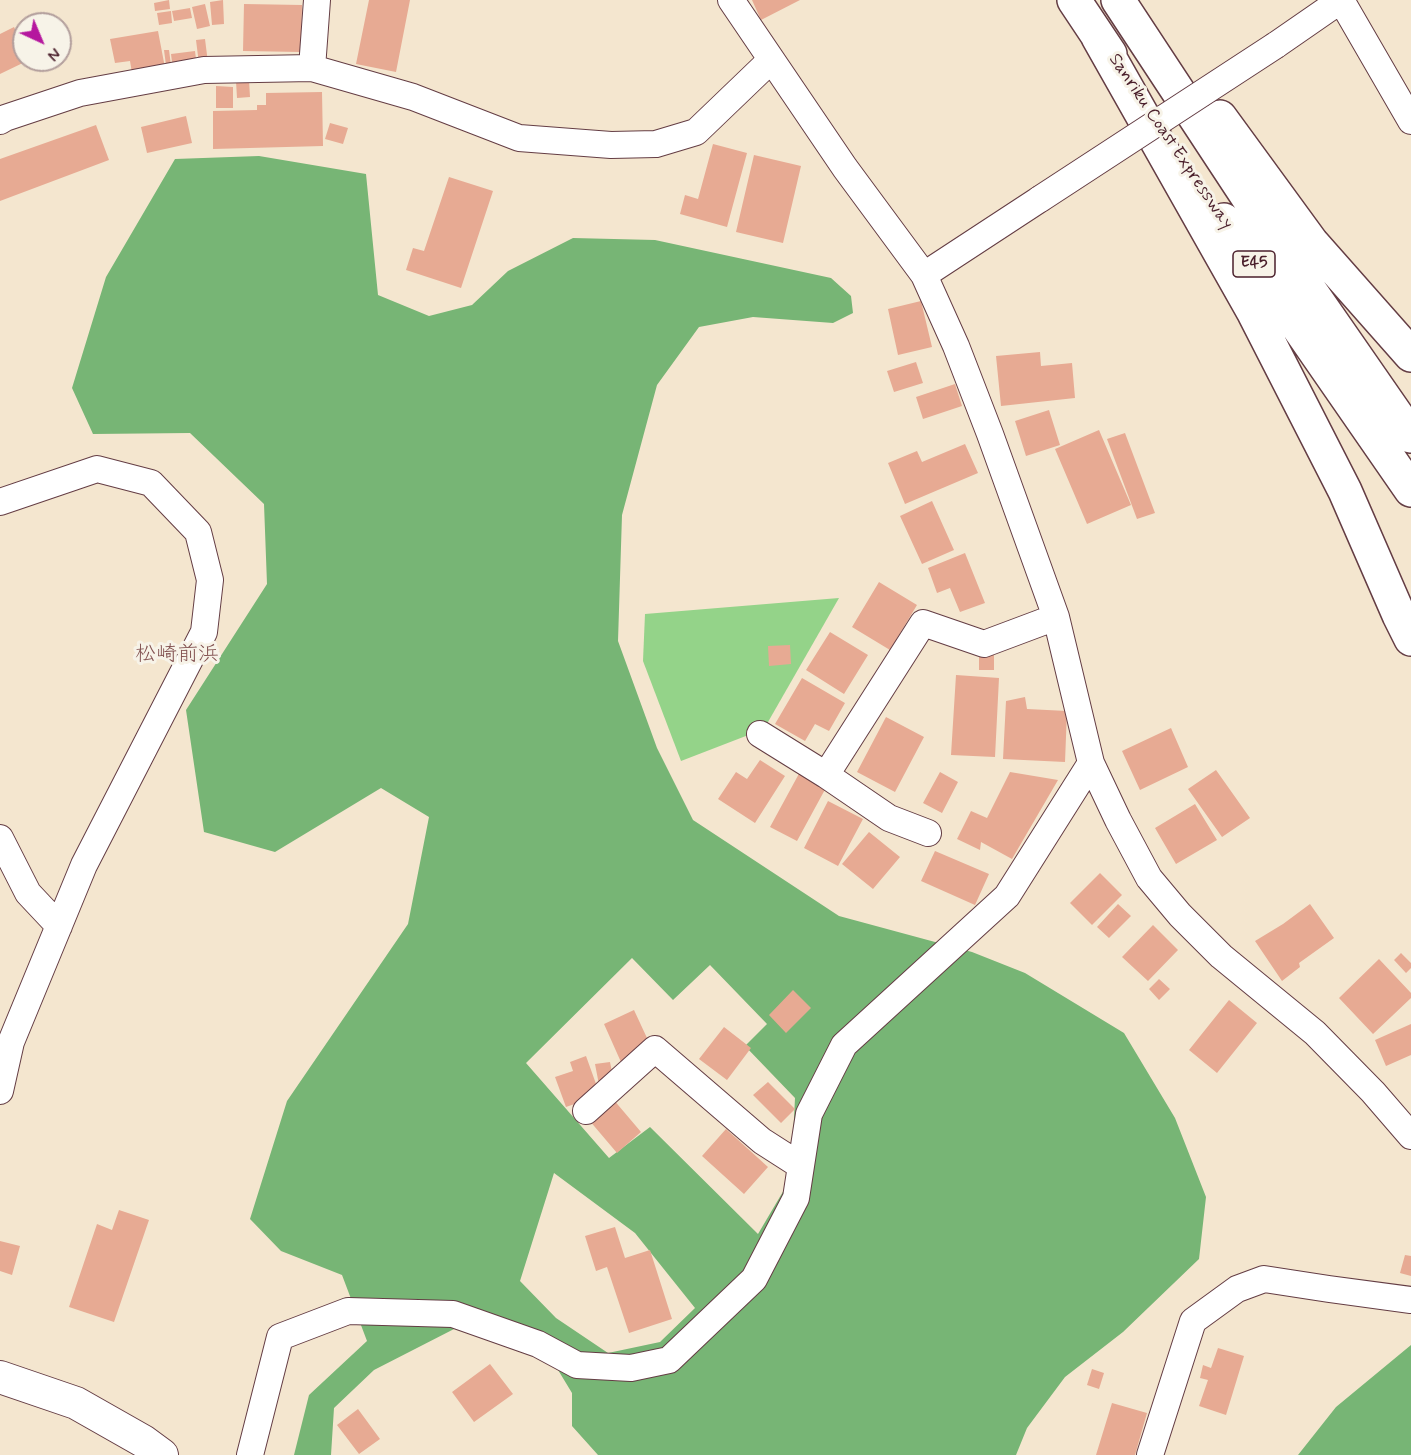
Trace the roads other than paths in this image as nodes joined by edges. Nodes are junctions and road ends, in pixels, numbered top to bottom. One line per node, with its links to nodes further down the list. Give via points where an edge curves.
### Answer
1 (317, 0): 9 (street)
2 (730, 0): 8 (street)
3 (1074, 0): 7 (highway, Sanriku Coast Expressway / E45)
4 (1118, 0): 14 (highway, Sanriku Coast Expressway / E45, via 1291,263)
5 (1134, 0): 13 (highway, via 1312,243)
6 (1341, 0): 11 (street); 12 (street, bridge)
7 (1098, 37): 15 (highway, Sanriku Coast Expressway / E45); 18 (highway, via 1254,312 1345,491)
8 (771, 60): 9 (street, via 696,132 656,144 611,145 519,138 413,97); 12 (street)
9 (312, 68): 10 (street, via 204,70 80,93)
10 (0, 121)
11 (1411, 121)
12 (924, 275): 17 (street, via 961,357)
13 (1411, 355)
14 (1411, 436)
15 (1411, 490)
16 (0, 502): 24 (street, via 97,469 151,483 198,531 210,580 204,632 84,865)
17 (1056, 617): 20 (street); 21 (street, via 984,644 923,623)
18 (1411, 639)
19 (760, 734): 21 (street)
20 (1091, 763): 27 (street, via 1149,878 1180,915 1221,956 1315,1033); 28 (street, via 1007,896 844,1045 808,1114)
21 (826, 775): 22 (street, via 889,818)
22 (928, 833)
23 (0, 837): 24 (street, via 28,893)
24 (59, 926): 25 (street, via 11,1042)
25 (0, 1091)
26 (586, 1111): 28 (street, via 655,1049 762,1141)
27 (1411, 1136)
28 (801, 1166): 32 (street, via 796,1198 754,1279 669,1360 631,1368 577,1365 538,1344 453,1314 348,1311 280,1337)
29 (1411, 1300): 33 (street, via 1264,1279 1237,1289 1192,1321)
30 (0, 1377): 31 (street, via 76,1403)
31 (162, 1455)
32 (250, 1455)
33 (1150, 1455)

